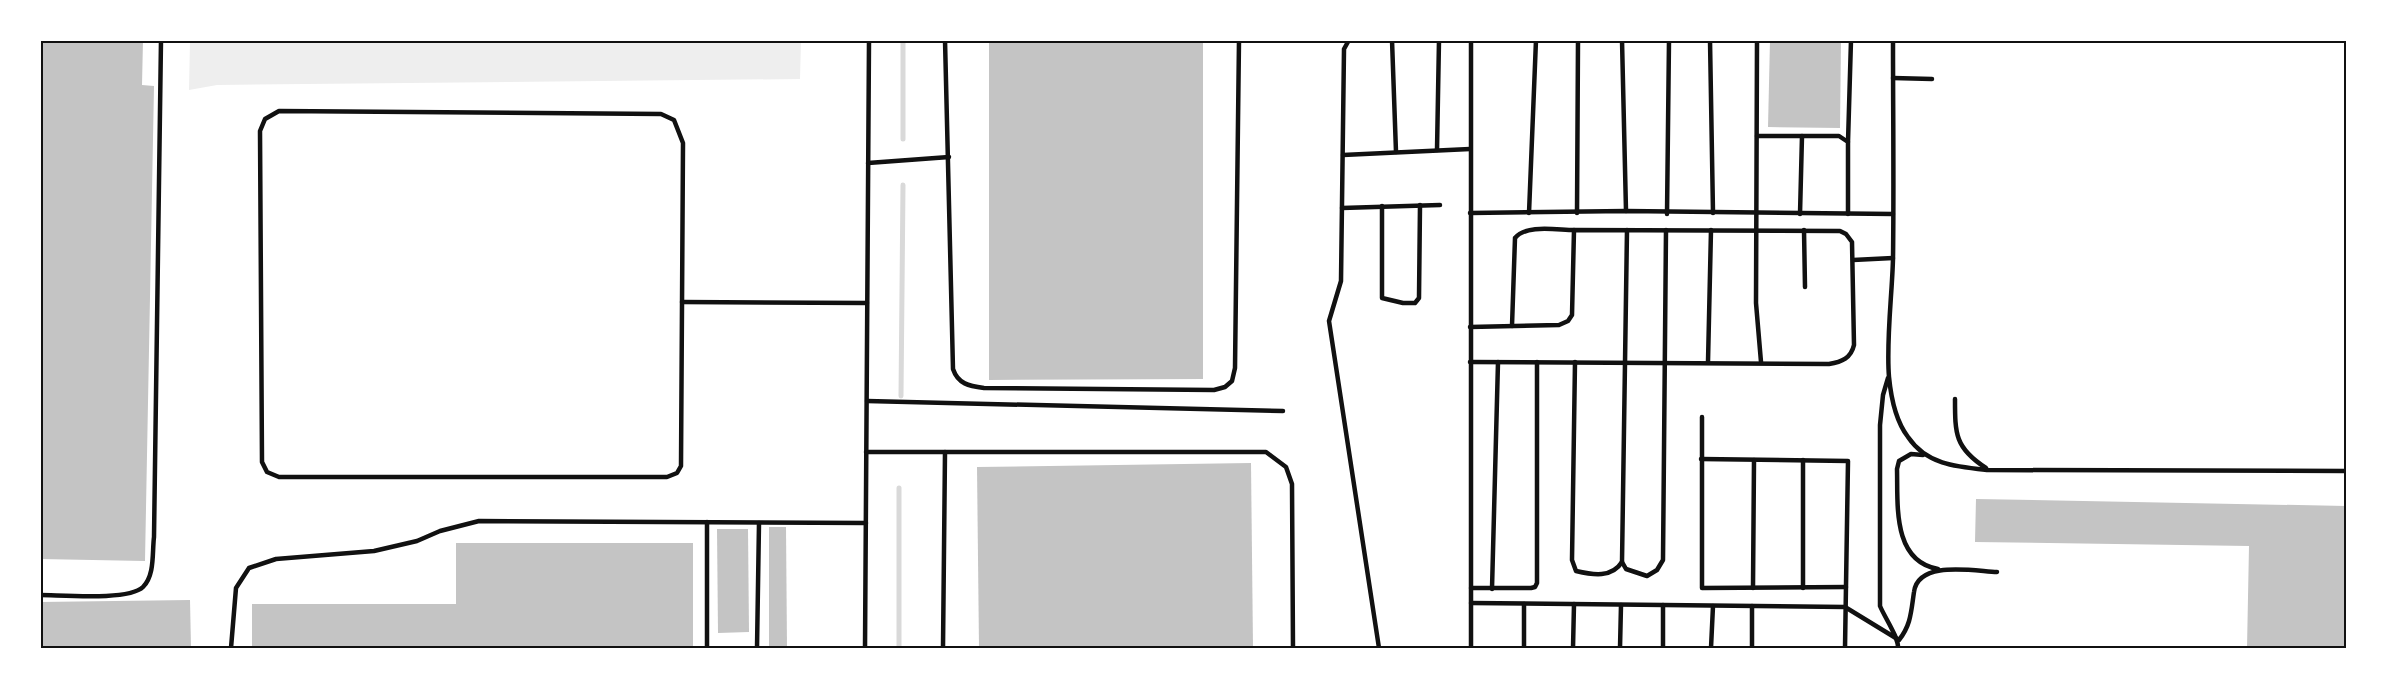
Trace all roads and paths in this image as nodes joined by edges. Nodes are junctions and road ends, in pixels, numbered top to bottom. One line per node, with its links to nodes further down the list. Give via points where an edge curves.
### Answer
1 (161, 40): 87 (lane, via 151,572 142,587 132,593)
2 (869, 40): 27 (lane)
3 (945, 40): 26 (lane)
4 (1239, 40): 26 (lane, via 1235,368 1232,381 1225,387 984,388 966,385 956,378)
5 (1349, 40): 25 (lane, via 1344,49)
6 (1392, 40): 24 (lane)
7 (1439, 40): 23 (lane)
8 (1471, 40): 22 (lane)
9 (1536, 40): 34 (lane)
10 (1578, 40): 35 (lane)
11 (1622, 40): 32 (lane)
12 (1669, 40): 37 (lane)
13 (1710, 40): 36 (lane)
14 (1757, 40): 19 (lane)
15 (1851, 40): 21 (lane)
16 (1893, 40): 17 (lane)
17 (1893, 78): 18 (lane); 41 (lane)
18 (1932, 79)
19 (1757, 136): 20 (lane); 38 (lane)
20 (1802, 136): 21 (lane, via 1839,136); 39 (lane)
21 (1848, 142): 40 (lane)
22 (1470, 149): 23 (lane); 33 (lane)
23 (1437, 150): 24 (lane)
24 (1396, 152): 25 (lane)
25 (1343, 155): 31 (lane)
26 (950, 158): 27 (lane)
27 (868, 163): 52 (lane)
28 (1440, 204): 29 (lane)
29 (1420, 205): 30 (lane); 30 (lane, via 1419,298 1415,303 1382,298)
30 (1382, 206): 31 (lane)
31 (1342, 208): 103 (lane, via 1341,282 1329,321)
32 (1626, 212): 35 (lane); 37 (lane)
33 (1470, 213): 34 (lane); 54 (lane)
34 (1529, 213): 35 (lane)
35 (1576, 213)
36 (1713, 213): 37 (lane); 38 (lane)
37 (1666, 214)
38 (1757, 214): 39 (lane); 46 (lane)
39 (1800, 214): 40 (lane)
40 (1848, 214): 41 (lane)
41 (1893, 214): 48 (lane)
42 (1574, 230): 43 (lane); 53 (lane, via 1572,315 1559,325); 53 (lane, via 1527,230 1515,238)
43 (1627, 230): 44 (lane); 59 (lane)
44 (1666, 230): 45 (lane); 60 (lane)
45 (1711, 230): 46 (lane); 61 (lane)
46 (1757, 230): 47 (lane); 62 (lane, via 1756,303)
47 (1804, 230): 49 (lane, via 1846,234 1852,242); 50 (lane)
48 (1893, 258): 49 (lane); 63 (lane)
49 (1853, 260): 62 (lane, via 1851,354 1829,364)
50 (1805, 287)
51 (682, 302): 51 (lane, via 681,466 677,473 667,477 279,477 267,472 262,462 260,131 265,118 279,111 661,114 674,120 683,143); 52 (lane)
52 (867, 303): 65 (lane)
53 (1512, 326): 54 (lane)
54 (1470, 327): 55 (lane)
55 (1470, 362): 56 (lane); 83 (lane)
56 (1498, 362): 57 (lane); 86 (lane)
57 (1537, 362): 58 (lane); 86 (lane, via 1537,583 1531,588)
58 (1575, 362): 59 (lane); 79 (lane, via 1572,560 1576,571 1585,573 1611,574)
59 (1624, 362): 60 (lane); 79 (lane)
60 (1664, 362): 61 (lane); 79 (lane, via 1663,560 1658,570 1647,576 1626,569)
61 (1708, 362): 62 (lane)
62 (1761, 362)
63 (1889, 375): 70 (lane, via 1897,417 1907,436); 96 (lane, via 1880,425 1880,606 1887,625)
64 (1955, 399): 74 (lane, via 1957,439 1964,451)
65 (867, 402): 66 (lane); 68 (lane)
66 (1283, 411)
67 (1702, 417): 71 (lane)
68 (866, 452): 69 (lane); 78 (lane)
69 (945, 453): 101 (lane); 102 (lane, via 1266,452 1286,467 1292,484)
70 (1929, 457): 74 (lane, via 1956,467); 80 (lane, via 1911,454 1899,461 1900,530 1913,556)
71 (1701, 459): 72 (lane); 84 (lane, via 1702,588)
72 (1755, 460): 73 (lane); 84 (lane)
73 (1803, 460): 82 (lane, via 1848,461); 85 (lane)
74 (1988, 470): 75 (lane)
75 (2346, 471)
76 (707, 522): 77 (lane); 97 (lane, via 479,521 374,551 276,559 249,568 237,588); 98 (lane)
77 (759, 523): 78 (lane); 99 (lane)
78 (866, 523): 100 (lane)
79 (1622, 562)
80 (1942, 570): 81 (lane); 96 (lane, via 1926,574 1918,581 1910,623)
81 (1997, 572)
82 (1846, 587): 85 (lane); 95 (lane)
83 (1471, 588): 86 (lane); 88 (lane)
84 (1753, 588): 85 (lane)
85 (1803, 588)
86 (1492, 589)
87 (40, 595)
88 (1471, 603): 89 (lane); 104 (lane)
89 (1524, 604): 90 (lane); 105 (lane)
90 (1574, 604): 91 (lane); 106 (lane)
91 (1621, 605): 92 (lane); 107 (lane)
92 (1663, 605): 93 (lane); 108 (lane)
93 (1713, 606): 94 (lane); 109 (lane)
94 (1752, 606): 95 (lane); 110 (lane)
95 (1845, 607): 96 (lane); 111 (lane)
96 (1899, 640): 112 (lane)
97 (231, 648)
98 (706, 648)
99 (757, 648)
100 (865, 648)
101 (943, 648)
102 (1293, 648)
103 (1379, 648)
104 (1471, 648)
105 (1524, 648)
106 (1573, 648)
107 (1620, 648)
108 (1662, 648)
109 (1711, 648)
110 (1752, 648)
111 (1845, 648)
112 (1898, 648)

